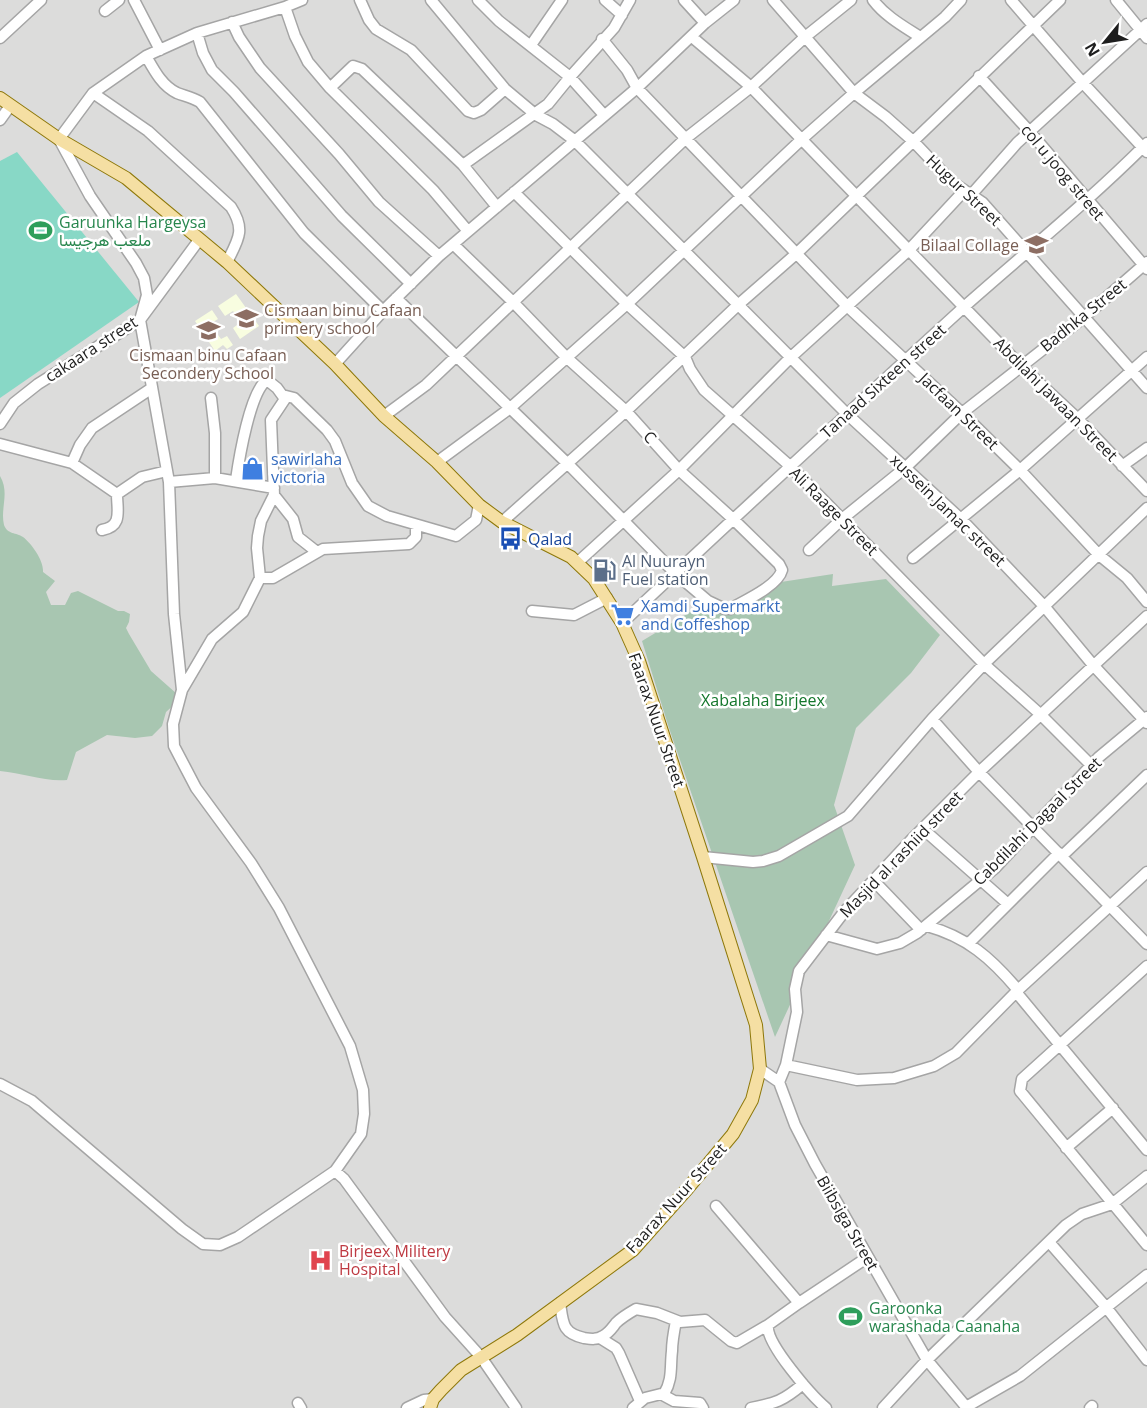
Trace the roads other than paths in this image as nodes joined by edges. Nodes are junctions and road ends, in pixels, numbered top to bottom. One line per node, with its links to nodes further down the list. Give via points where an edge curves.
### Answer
1 (41, 0): 31 (street)
2 (119, 0): 21 (street)
3 (134, 0): 34 (street)
4 (302, 0): 20 (street)
5 (360, 0): 42 (street, via 376,29 411,50 468,111 481,110)
6 (431, 0): 42 (street, xussein Jamac street)
7 (478, 0): 33 (street)
8 (562, 0): 33 (street)
9 (604, 0): 22 (street)
10 (630, 0): 22 (street)
11 (684, 0): 24 (street)
12 (734, 0): 24 (street)
13 (773, 0): 29 (street, Hugur Street)
14 (851, 0): 29 (street)
15 (873, 0): 30 (street)
16 (961, 0): 30 (street)
17 (1011, 0): 25 (street)
18 (1060, 0): 25 (street)
19 (1116, 0): 26 (street)
20 (285, 7): 23 (street); 40 (street, via 308,62)
21 (105, 11)
22 (622, 15): 32 (street)
23 (232, 22): 27 (street); 72 (street, via 260,68 379,202)
24 (705, 23): 28 (street)
25 (1034, 25): 37 (street); 38 (street)
26 (1145, 31): 38 (street)
27 (197, 33): 34 (street); 75 (street, via 212,70 342,216)
28 (692, 37): 39 (street, Abdilahi Jawaan Street); 41 (street)
29 (805, 37): 39 (street); 44 (street, Hugur Street)
30 (920, 37): 44 (street)
31 (0, 38)
32 (602, 39): 36 (street); 41 (street, Jacfaan Street)
33 (531, 45): 36 (street)
34 (160, 50): 35 (street)
35 (146, 56): 43 (street); 82 (street, via 168,86 200,102 304,233)
36 (570, 76): 46 (street, via 557,96); 47 (street)
37 (978, 76): 49 (street, col u joog street); 54 (street)
38 (1083, 83): 49 (street); 55 (street)
39 (751, 87): 51 (street); 52 (street, Abdilahi Jawaan Street)
40 (330, 88): 56 (street, via 357,66); 64 (street, via 425,182)
41 (637, 88): 47 (street); 51 (street, Jacfaan Street)
42 (505, 89): 46 (street, xussein Jamac street)
43 (93, 93): 50 (street); 73 (street, via 148,131 231,207 240,230)
44 (854, 93): 52 (street); 54 (street, Hugur Street)
45 (5, 102): 48 (street); 50 (main road, Faarax Nuur Street)
46 (536, 115): 53 (street, xussein Jamac street); 56 (street)
47 (604, 115): 53 (street)
48 (0, 120)
49 (1030, 132): 58 (street); 62 (street, col u joog street)
50 (59, 139): 65 (main road, Faarax Nuur Street, via 126,178); 84 (street, cakaara street, via 90,196 144,278 147,295)
51 (685, 139): 59 (street); 60 (street, Jacfaan Street)
52 (802, 139): 60 (street); 61 (street, Abdilahi Jawaan Street)
53 (574, 140): 57 (street); 59 (street, xussein Jamac street)
54 (914, 142): 58 (street, Hugur Street); 61 (street)
55 (1146, 147): 62 (street, Tanaad Sixteen street)
56 (463, 165): 63 (street)
57 (514, 192): 63 (street); 67 (street, Ali Raage Street)
58 (967, 193): 68 (street); 70 (street, Hugur Street, via 983,203)
59 (628, 194): 67 (street); 69 (street, xussein Jamac street)
60 (742, 197): 69 (street); 71 (street, Jacfaan Street)
61 (856, 197): 68 (street, Abdilahi Jawaan Street); 71 (street)
62 (1087, 200): 70 (street, Tanaad Sixteen street); 74 (street, col u joog street)
63 (497, 207): 64 (street)
64 (467, 230): 66 (street)
65 (199, 240): 73 (main road, Faarax Nuur Street); 84 (street)
66 (453, 244): 72 (street); 77 (street, C)
67 (571, 248): 77 (street); 78 (street, Ali Raage Street)
68 (909, 250): 80 (street); 81 (street, Abdilahi Jawaan Street)
69 (683, 251): 78 (street); 79 (street, xussein Jamac street)
70 (1026, 252): 81 (street, Tanaad Sixteen street); 83 (street, Hugur Street)
71 (796, 254): 79 (street); 80 (street, Jacfaan Street)
72 (439, 256): 75 (street)
73 (227, 262): 91 (main road, Faarax Nuur Street)
74 (1146, 265): 83 (street, Badhka Street)
75 (411, 284): 76 (street)
76 (396, 298): 82 (street); 85 (street)
77 (513, 302): 85 (street); 86 (street, C)
78 (627, 303): 86 (street); 87 (street, Ali Raage Street)
79 (739, 304): 87 (street); 89 (street, xussein Jamac street)
80 (847, 306): 89 (street); 90 (street, Jacfaan Street)
81 (965, 306): 90 (street, Tanaad Sixteen street); 92 (street, Abdilahi Jawaan Street)
82 (383, 311): 91 (street)
83 (1083, 318): 92 (street, Badhka Street); 93 (street, Hugur Street)
84 (140, 320): 94 (street); 105 (street, cakaara street, via 38,384 14,403)
85 (456, 356): 98 (street); 102 (street, via 426,385)
86 (566, 357): 98 (street); 99 (street, C)
87 (685, 357): 99 (street); 103 (street, Ali Raage Street, via 699,384)
88 (1147, 357): 93 (street)
89 (790, 358): 101 (street, xussein Jamac street); 103 (street)
90 (906, 361): 100 (street, Jacfaan Street); 101 (street, Tanaad Sixteen street)
91 (335, 364): 102 (main road, Faarax Nuur Street)
92 (1021, 366): 100 (street, Badhka Street); 104 (street, Abdilahi Jawaan Street)
93 (1131, 370): 95 (street, Hugur Street); 104 (street)
94 (152, 388): 109 (street, via 92,428); 116 (street)
95 (1147, 388)
96 (282, 395): 118 (street, via 272,383 264,381 250,414); 119 (street, via 285,399 272,420); 129 (street, via 294,398 327,430 352,483 368,506)
97 (211, 398): 117 (street)
98 (509, 409): 108 (street); 110 (street)
99 (626, 411): 110 (street); 114 (street, C)
100 (962, 413): 113 (street, Badhka Street); 115 (street, Jacfaan Street)
101 (847, 414): 111 (street, Tanaad Sixteen street); 113 (street, xussein Jamac street)
102 (384, 416): 108 (main road, Faarax Nuur Street)
103 (734, 416): 111 (street, Ali Raage Street); 114 (street)
104 (1077, 418): 112 (street, Abdilahi Jawaan Street); 115 (street)
105 (0, 424)
106 (0, 444): 109 (street)
107 (1147, 448): 112 (street)
108 (437, 462): 122 (main road, Faarax Nuur Street)
109 (72, 463): 121 (street)
110 (568, 464): 127 (street); 128 (street)
111 (790, 466): 124 (street, Tanaad Sixteen street); 125 (street, Ali Raage Street)
112 (1122, 466): 120 (street, Abdilahi Jawaan Street)
113 (905, 468): 125 (street, Badhka Street); 126 (street, xussein Jamac street)
114 (679, 470): 124 (street, C); 127 (street)
115 (1020, 470): 126 (street); 133 (street, Jacfaan Street)
116 (168, 477): 117 (street); 121 (street, via 142,477); 146 (street)
117 (215, 478): 118 (street)
118 (236, 480): 119 (street)
119 (274, 491): 132 (street, via 292,519 298,537); 137 (street, via 258,536)
120 (1147, 491)
121 (117, 494): 130 (street, via 117,521)
122 (479, 506): 128 (main road, Faarax Nuur Street); 129 (street, via 476,520 456,536)
123 (1147, 508): 133 (street)
124 (733, 519): 136 (street, Tanaad Sixteen street); 136 (street, C, via 779,564 782,570 777,580 725,609 708,601)
125 (842, 519): 131 (street, Badhka Street); 144 (street, Ali Raage Street)
126 (962, 520): 134 (street); 140 (street, xussein Jamac street)
127 (623, 521): 135 (street); 136 (street)
128 (502, 522): 135 (main road, Faarax Nuur Street)
129 (416, 525): 132 (street, via 416,537 408,544)
130 (102, 530)
131 (809, 550)
132 (317, 552): 137 (street, via 273,578)
133 (1099, 555): 139 (street, Jacfaan Street, via 1127,578); 140 (street)
134 (913, 558)
135 (578, 562): 138 (main road, Faarax Nuur Street)
136 (675, 573): 143 (street, Tanaad Sixteen street)
137 (260, 578): 146 (street, via 243,612 212,639)
138 (607, 598): 141 (street, via 574,615); 143 (main road, Faarax Nuur Street)
139 (1147, 602)
140 (1044, 606): 144 (street); 145 (street, xussein Jamac street)
141 (532, 611)
142 (1147, 616): 145 (street, Masjid al rashiid street)
143 (622, 623): 156 (main road, Faarax Nuur Street, via 639,661)
144 (984, 664): 147 (street, Ali Raage Street); 148 (street)
145 (1093, 665): 147 (street, Masjid al rashiid street); 149 (street, xussein Jamac street)
146 (182, 690): 176 (street, via 173,724 174,746 196,788 279,908 350,1046 363,1090 364,1114 361,1134)
147 (1040, 714): 150 (street, Ali Raage Street); 151 (street, Masjid al rashiid street)
148 (932, 719): 151 (street); 156 (street, via 840,822 763,861)
149 (1146, 720): 150 (street, Cabdilahi Dagaal Street, via 1110,746)
150 (1092, 766): 153 (street, Cabdilahi Dagaal Street)
151 (979, 772): 153 (street); 154 (street, Masjid al rashiid street)
152 (1147, 775): 155 (street)
153 (1033, 826): 155 (street); 159 (street, Cabdilahi Dagaal Street)
154 (923, 829): 158 (street, Masjid al rashiid street); 159 (street)
155 (1061, 855): 160 (street); 161 (street)
156 (703, 857): 170 (main road, Faarax Nuur Street, via 756,1025)
157 (1147, 872): 161 (street)
158 (874, 880): 162 (street); 163 (street, Masjid al rashiid street)
159 (981, 880): 160 (street); 162 (street, Cabdilahi Dagaal Street)
160 (1008, 904): 164 (street)
161 (1111, 906): 165 (street); 167 (street)
162 (924, 928): 163 (street, Cabdilahi Dagaal Street, via 900,943 877,949); 164 (street, via 942,930)
163 (826, 935): 169 (street, Masjid al rashiid street, via 799,971 795,989 797,1012)
164 (969, 943): 167 (street, via 998,967)
165 (1147, 944)
166 (1147, 966): 168 (street)
167 (1017, 991): 168 (street); 169 (street, via 956,1053 934,1066 894,1078 857,1080)
168 (1061, 1045): 173 (street); 174 (street, via 1022,1079 1020,1091)
169 (786, 1065): 171 (street, Masjid al rashiid street)
170 (760, 1069): 171 (street); 184 (main road, Faarax Nuur Street, via 752,1100 734,1134 688,1188 633,1250)
171 (779, 1082): 182 (street, Biibsiga Street, via 814,1164)
172 (0, 1084): 176 (street, via 32,1101 203,1244 220,1245 238,1236)
173 (1113, 1108): 174 (street); 175 (street)
174 (1066, 1148): 178 (street)
175 (1147, 1150)
176 (334, 1172): 190 (street, via 344,1179 445,1317)
177 (1147, 1176): 178 (street)
178 (1112, 1204): 180 (street, via 1082,1214); 181 (street)
179 (716, 1206): 185 (street)
180 (1049, 1242): 186 (street); 191 (street)
181 (1147, 1245)
182 (868, 1257): 185 (street); 191 (street, Biibsiga Street)
183 (1147, 1275): 186 (street)
184 (560, 1303): 189 (street, via 563,1324 569,1332); 190 (main road, Faarax Nuur Street)
185 (799, 1303): 188 (street)
186 (1106, 1307): 192 (street); 203 (street, via 1020,1376)
187 (676, 1321): 188 (street, via 705,1320 736,1343); 189 (street, via 636,1309); 194 (street, via 672,1375)
188 (768, 1325): 193 (street, via 770,1337)
189 (600, 1338): 196 (street, via 619,1353)
190 (481, 1357): 195 (main road, Faarax Nuur Street, via 461,1370); 198 (street)
191 (927, 1360): 202 (street); 203 (street, Biibsiga Street)
192 (1147, 1360)
193 (803, 1384): 200 (street, via 786,1398); 201 (street)
194 (664, 1394): 196 (street, via 645,1398); 199 (street, via 674,1401 700,1403)
195 (431, 1404): 197 (street, via 424,1400)
196 (636, 1405)
197 (407, 1408)
198 (516, 1408)
199 (703, 1408)
200 (751, 1408)
201 (826, 1408)
202 (883, 1408)
203 (966, 1408)

